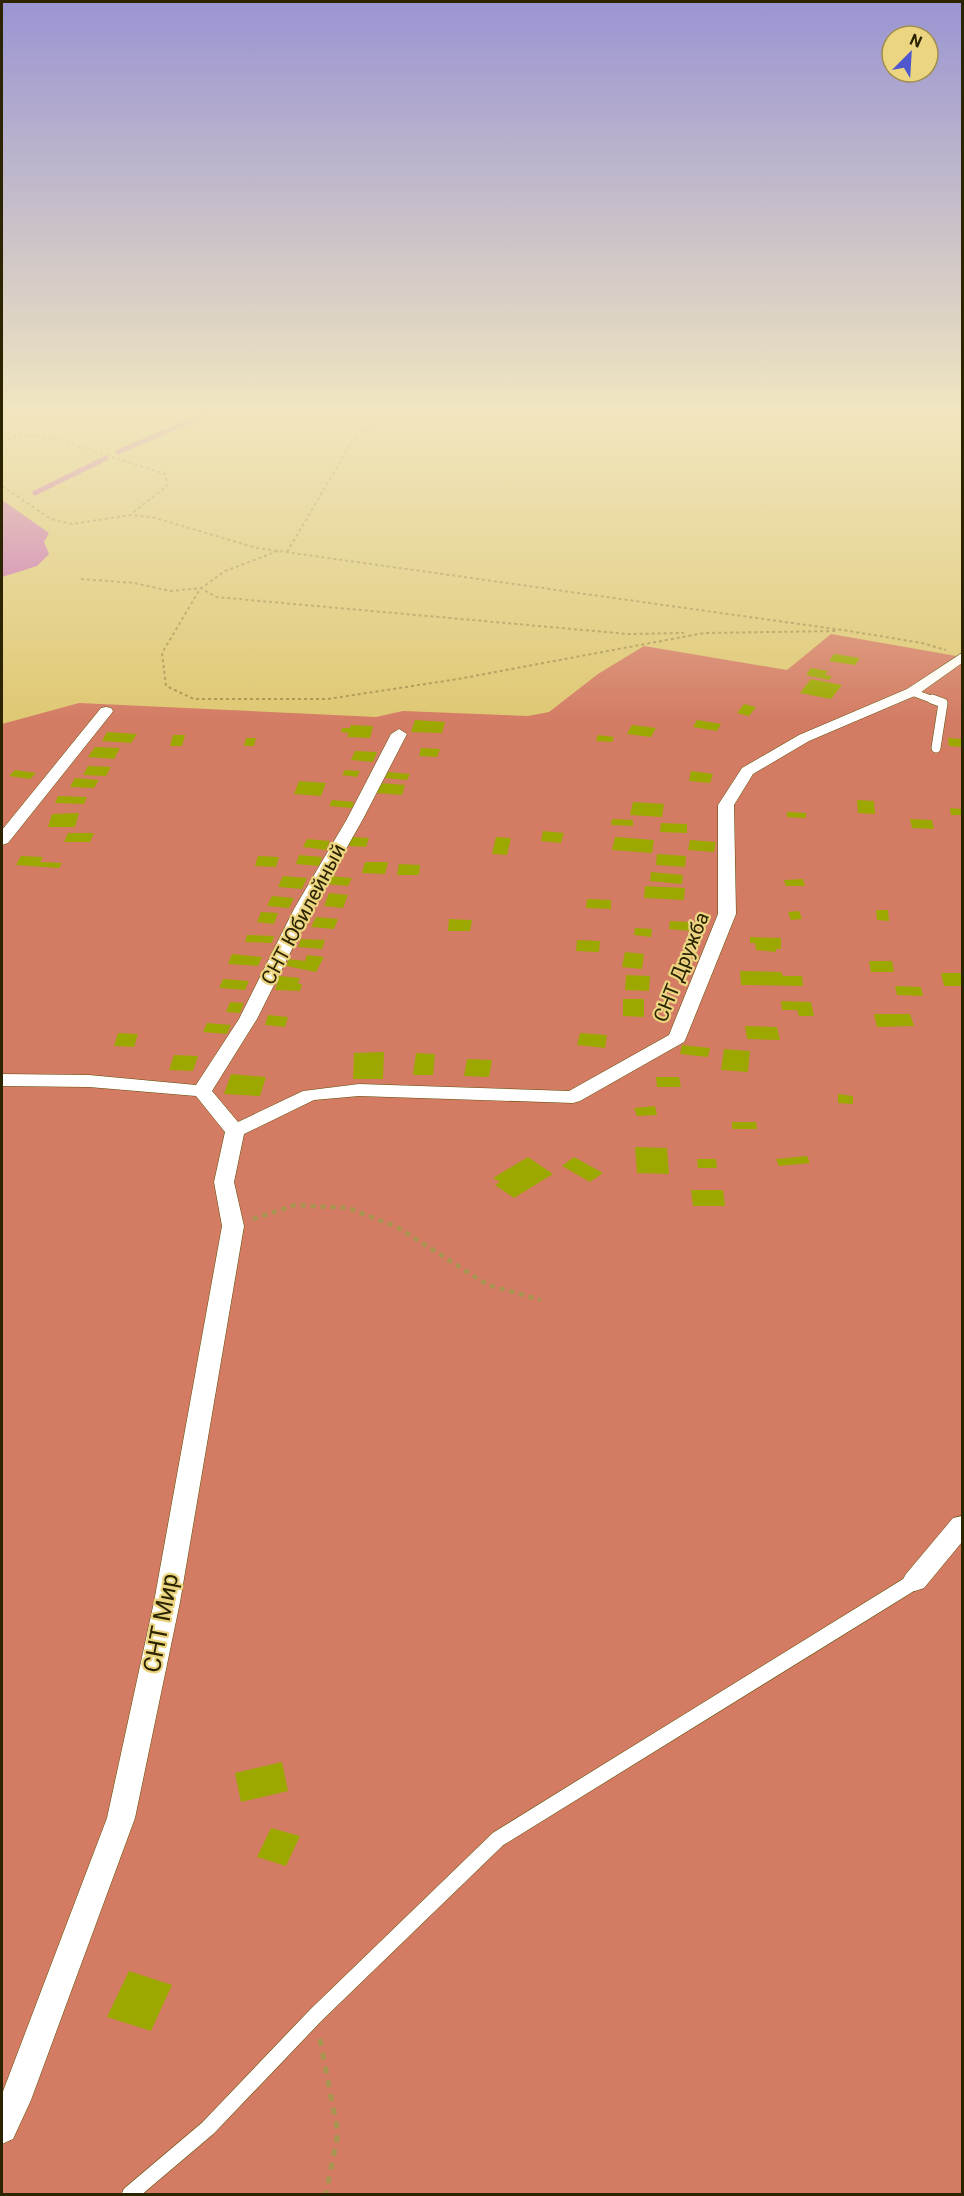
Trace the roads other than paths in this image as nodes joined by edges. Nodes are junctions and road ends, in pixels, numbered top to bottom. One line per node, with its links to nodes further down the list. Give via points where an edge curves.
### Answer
1 (957, 655): 2 (street, СНТ Дружба)
2 (912, 692): 5 (lane, via 943,703); 9 (street, СНТ Дружба, via 804,738 747,771 726,805 727,914 677,1038 573,1097 359,1089 310,1095)
3 (106, 711): 6 (street)
4 (399, 734): 8 (street, СНТ Юбилейный, via 248,1018)
5 (936, 748)
6 (2, 840)
7 (2, 1080): 8 (street, via 89,1081)
8 (202, 1091): 9 (street)
9 (235, 1131): 12 (street, СНТ Мир, via 224,1182 233,1226 167,1602 121,1818)
10 (963, 1525): 11 (street)
11 (915, 1581): 14 (lane, via 498,1839 316,2015 208,2128)
12 (8, 2093): 13 (street, СНТ Мир)
13 (2, 2128)
14 (130, 2194)

